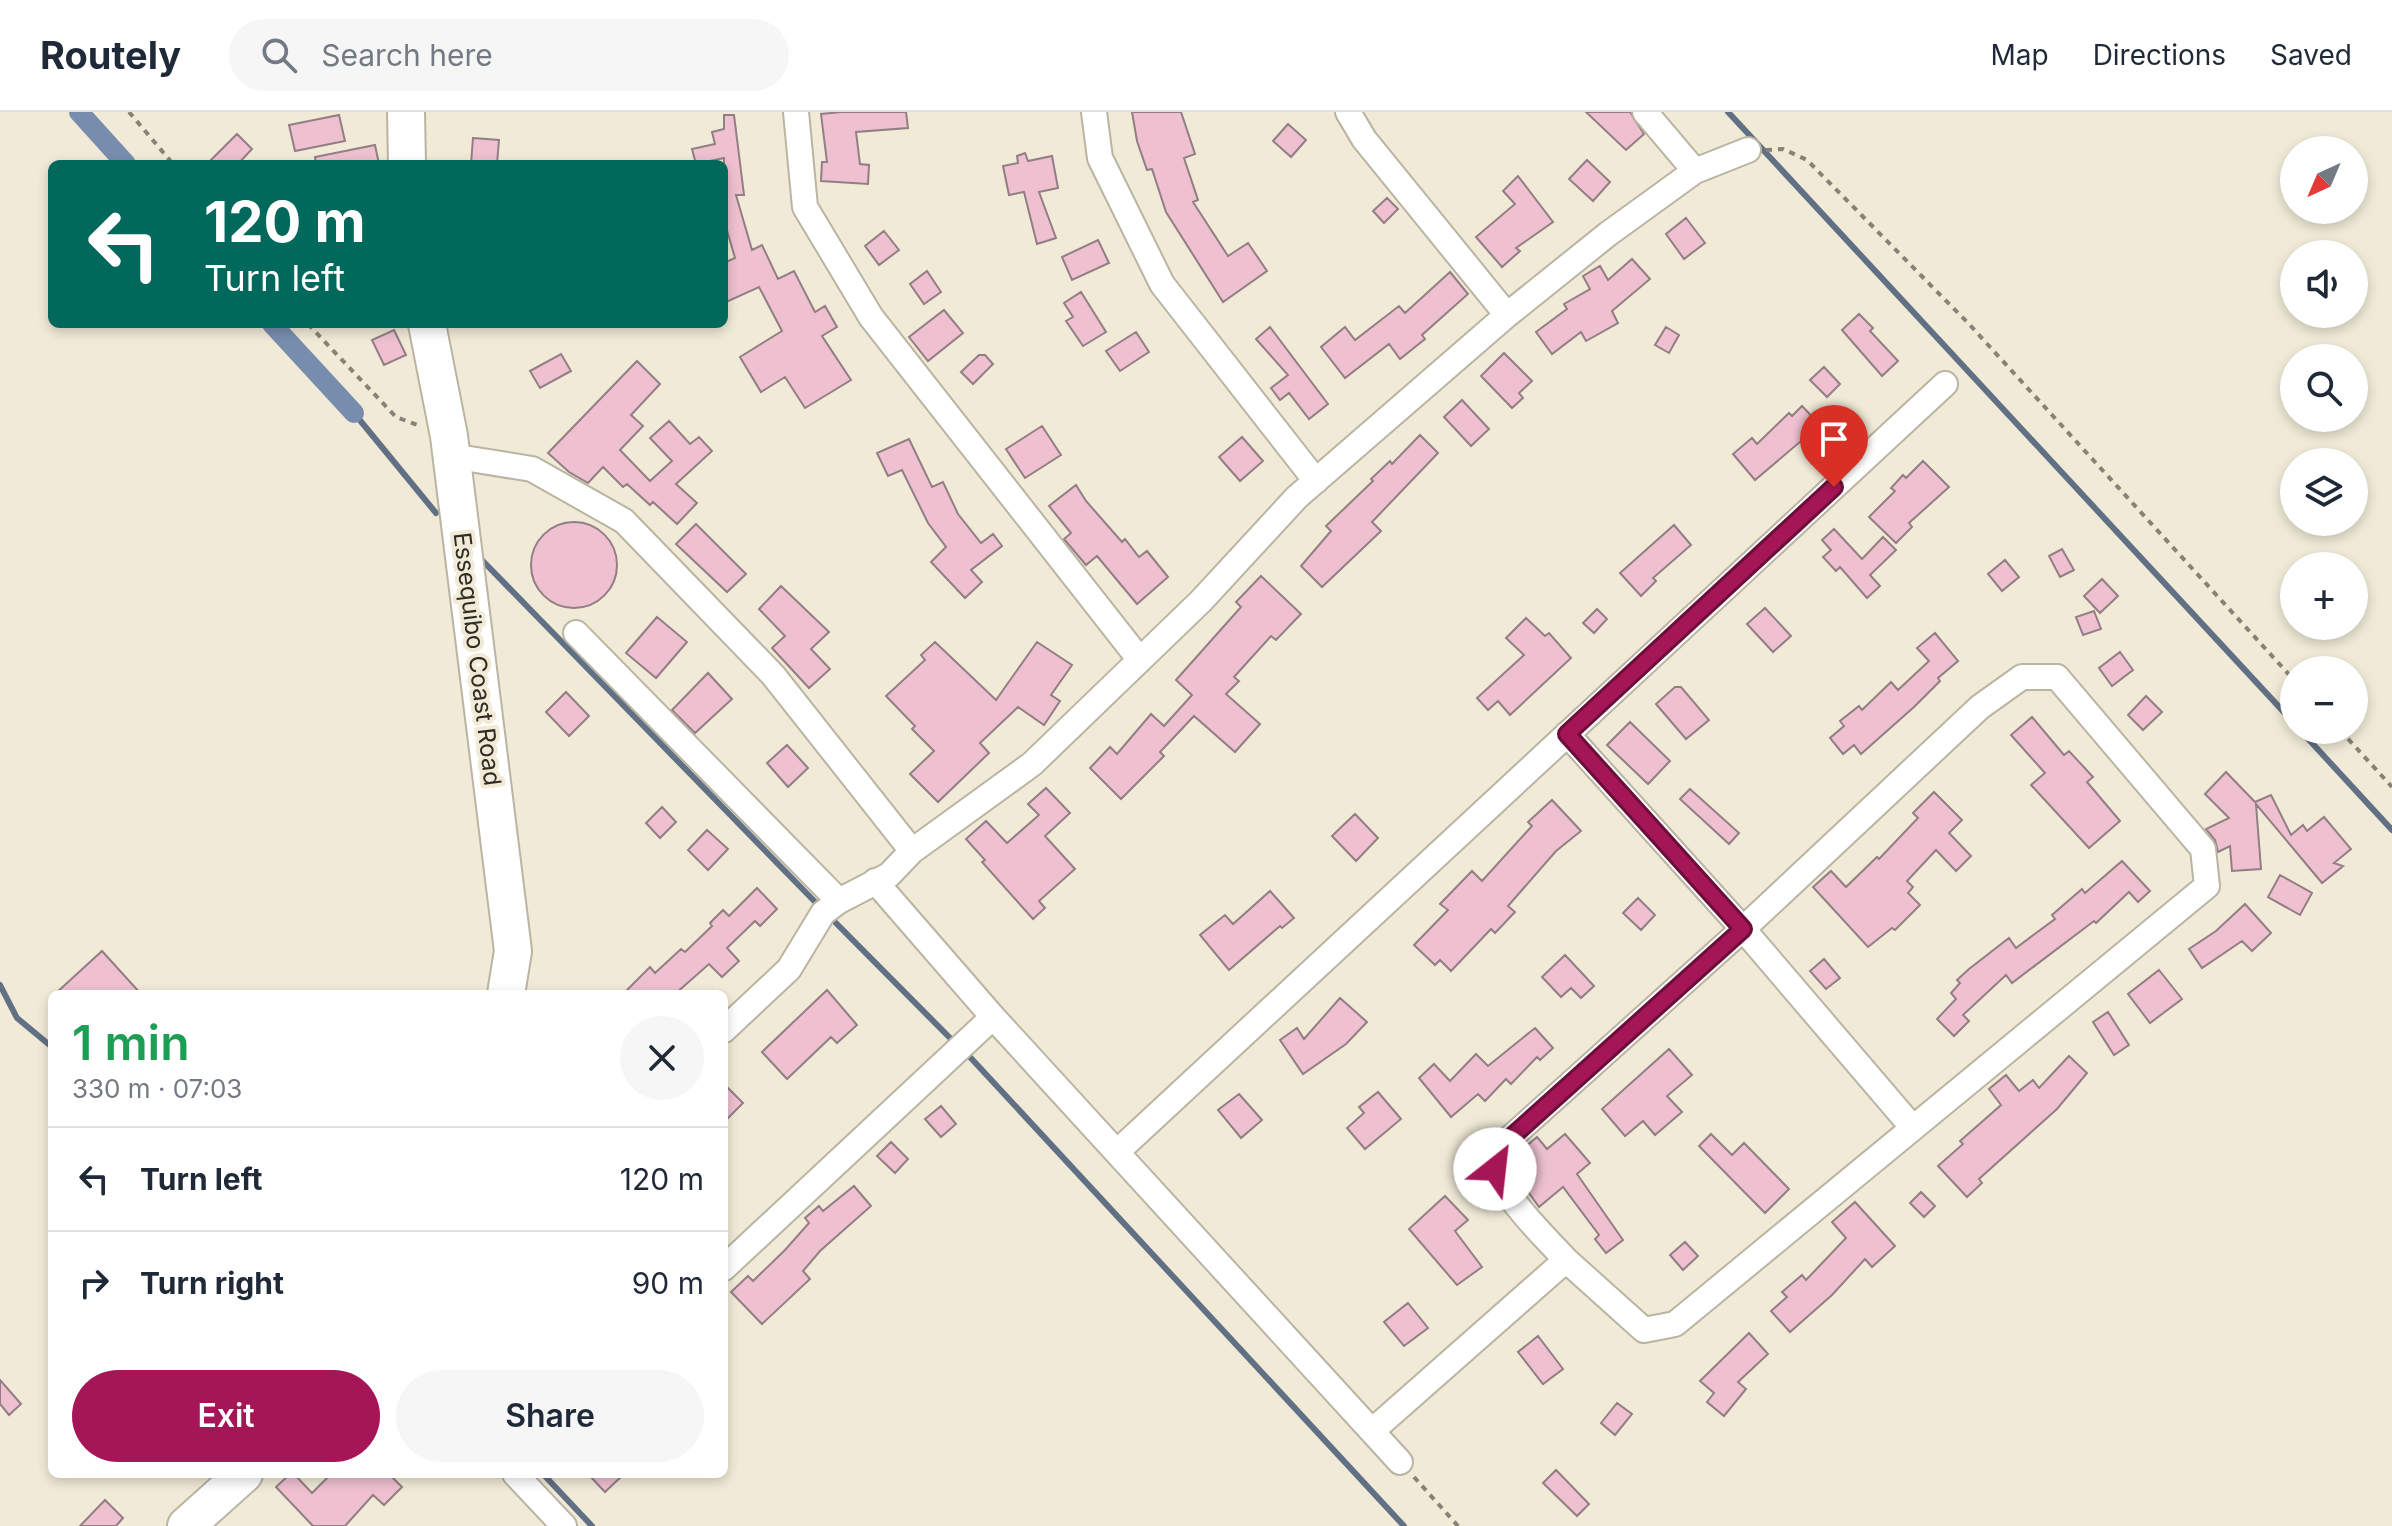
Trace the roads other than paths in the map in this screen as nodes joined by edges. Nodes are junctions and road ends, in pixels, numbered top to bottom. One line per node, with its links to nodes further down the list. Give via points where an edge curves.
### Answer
1 (406, 112): 7 (main road)
2 (796, 112): 15 (street, via 805,207 871,317)
3 (1094, 112): 13 (street, via 1100,158 1162,284)
4 (1348, 112): 9 (street, via 1364,139)
5 (1645, 112): 8 (street)
6 (1748, 150): 8 (street)
7 (407, 160)
8 (1695, 171): 9 (street)
9 (1507, 315): 13 (street)
10 (428, 328): 12 (main road, Essequibo Coast Road)
11 (1945, 384): 16 (street)
12 (450, 446): 17 (street, via 532,469 624,521 773,675); 21 (main road, Essequibo Coast Road, via 513,951)
13 (1316, 481): 15 (street)
14 (576, 633): 19 (street)
15 (1140, 660): 17 (street, via 1032,764)
16 (1567, 734): 20 (street); 25 (street)
17 (912, 851): 18 (street, via 889,875)
18 (875, 881): 19 (street); 22 (street)
19 (839, 901): 23 (street, via 823,913 789,969)
20 (1743, 929): 24 (street); 24 (street, via 1980,707 2022,677 2057,677 2067,688 2203,849 2207,886); 26 (street, via 1497,1150 1495,1169 1515,1202)
21 (507, 990)
22 (993, 1017): 25 (street); 27 (street)
23 (728, 1026)
24 (1913, 1128): 26 (street, via 1675,1324 1644,1330)
25 (1118, 1151): 28 (street)
26 (1566, 1260): 28 (street)
27 (728, 1264)
28 (1372, 1431): 29 (street)
29 (1400, 1462)
30 (240, 1478): 32 (main road)
31 (519, 1478): 33 (street)
32 (186, 1526)
33 (564, 1526)

